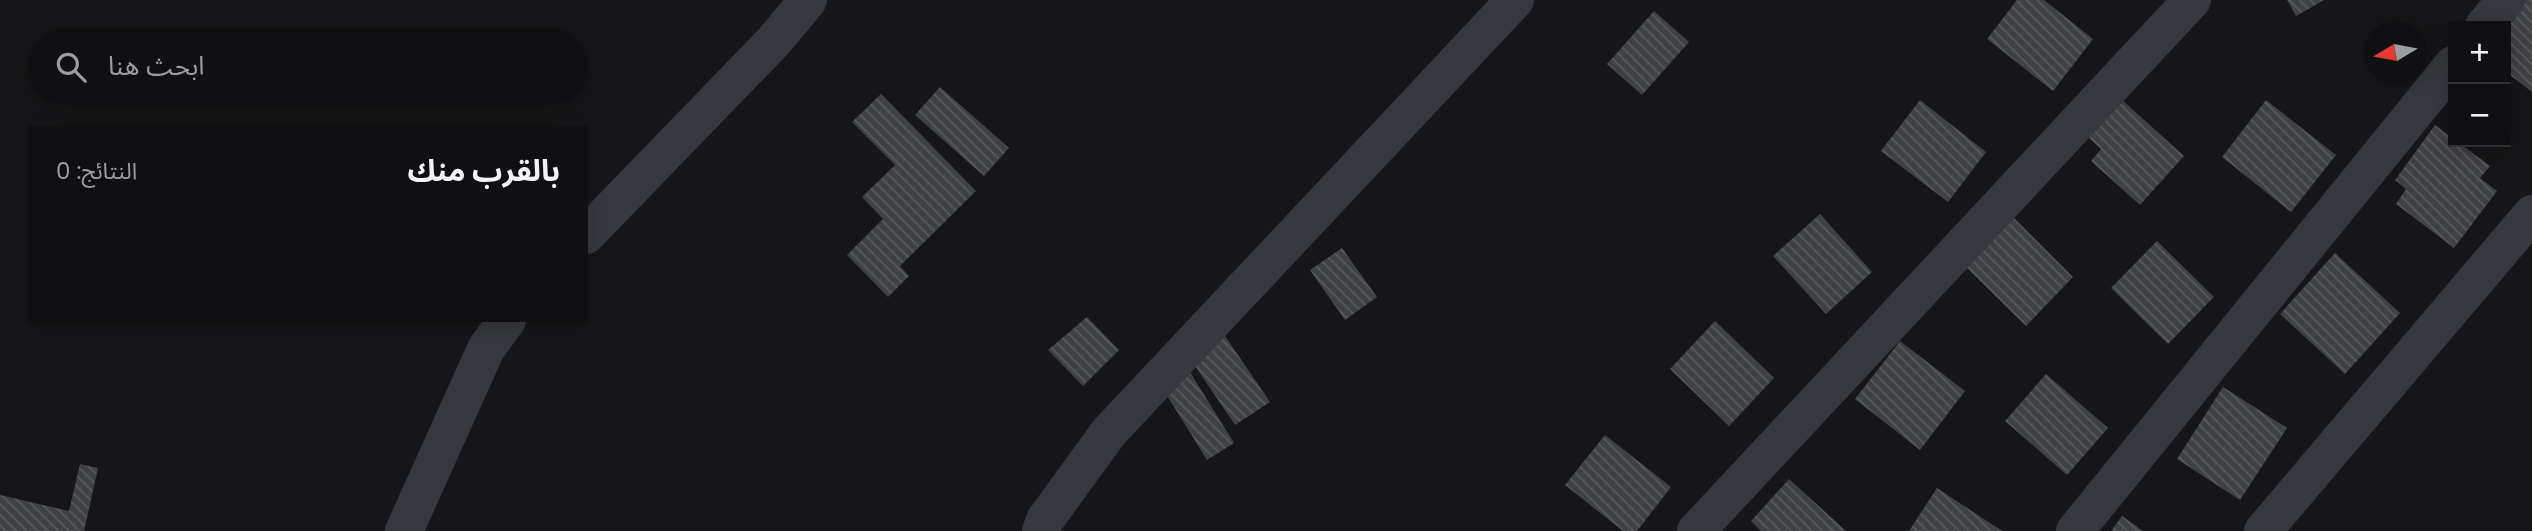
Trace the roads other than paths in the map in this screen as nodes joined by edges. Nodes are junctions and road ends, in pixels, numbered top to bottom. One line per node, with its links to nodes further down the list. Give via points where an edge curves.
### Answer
1 (808, 0): 8 (street)
2 (1515, 0): 11 (street, via 1109,432)
3 (2192, 0): 12 (street)
4 (2506, 0): 5 (street)
5 (2488, 21)
6 (2448, 71): 13 (street)
7 (2532, 214): 14 (street)
8 (588, 233)
9 (506, 322): 10 (street, via 486,349)
10 (404, 531)
11 (1041, 531)
12 (1696, 531)
13 (2075, 531)
14 (2263, 531)

